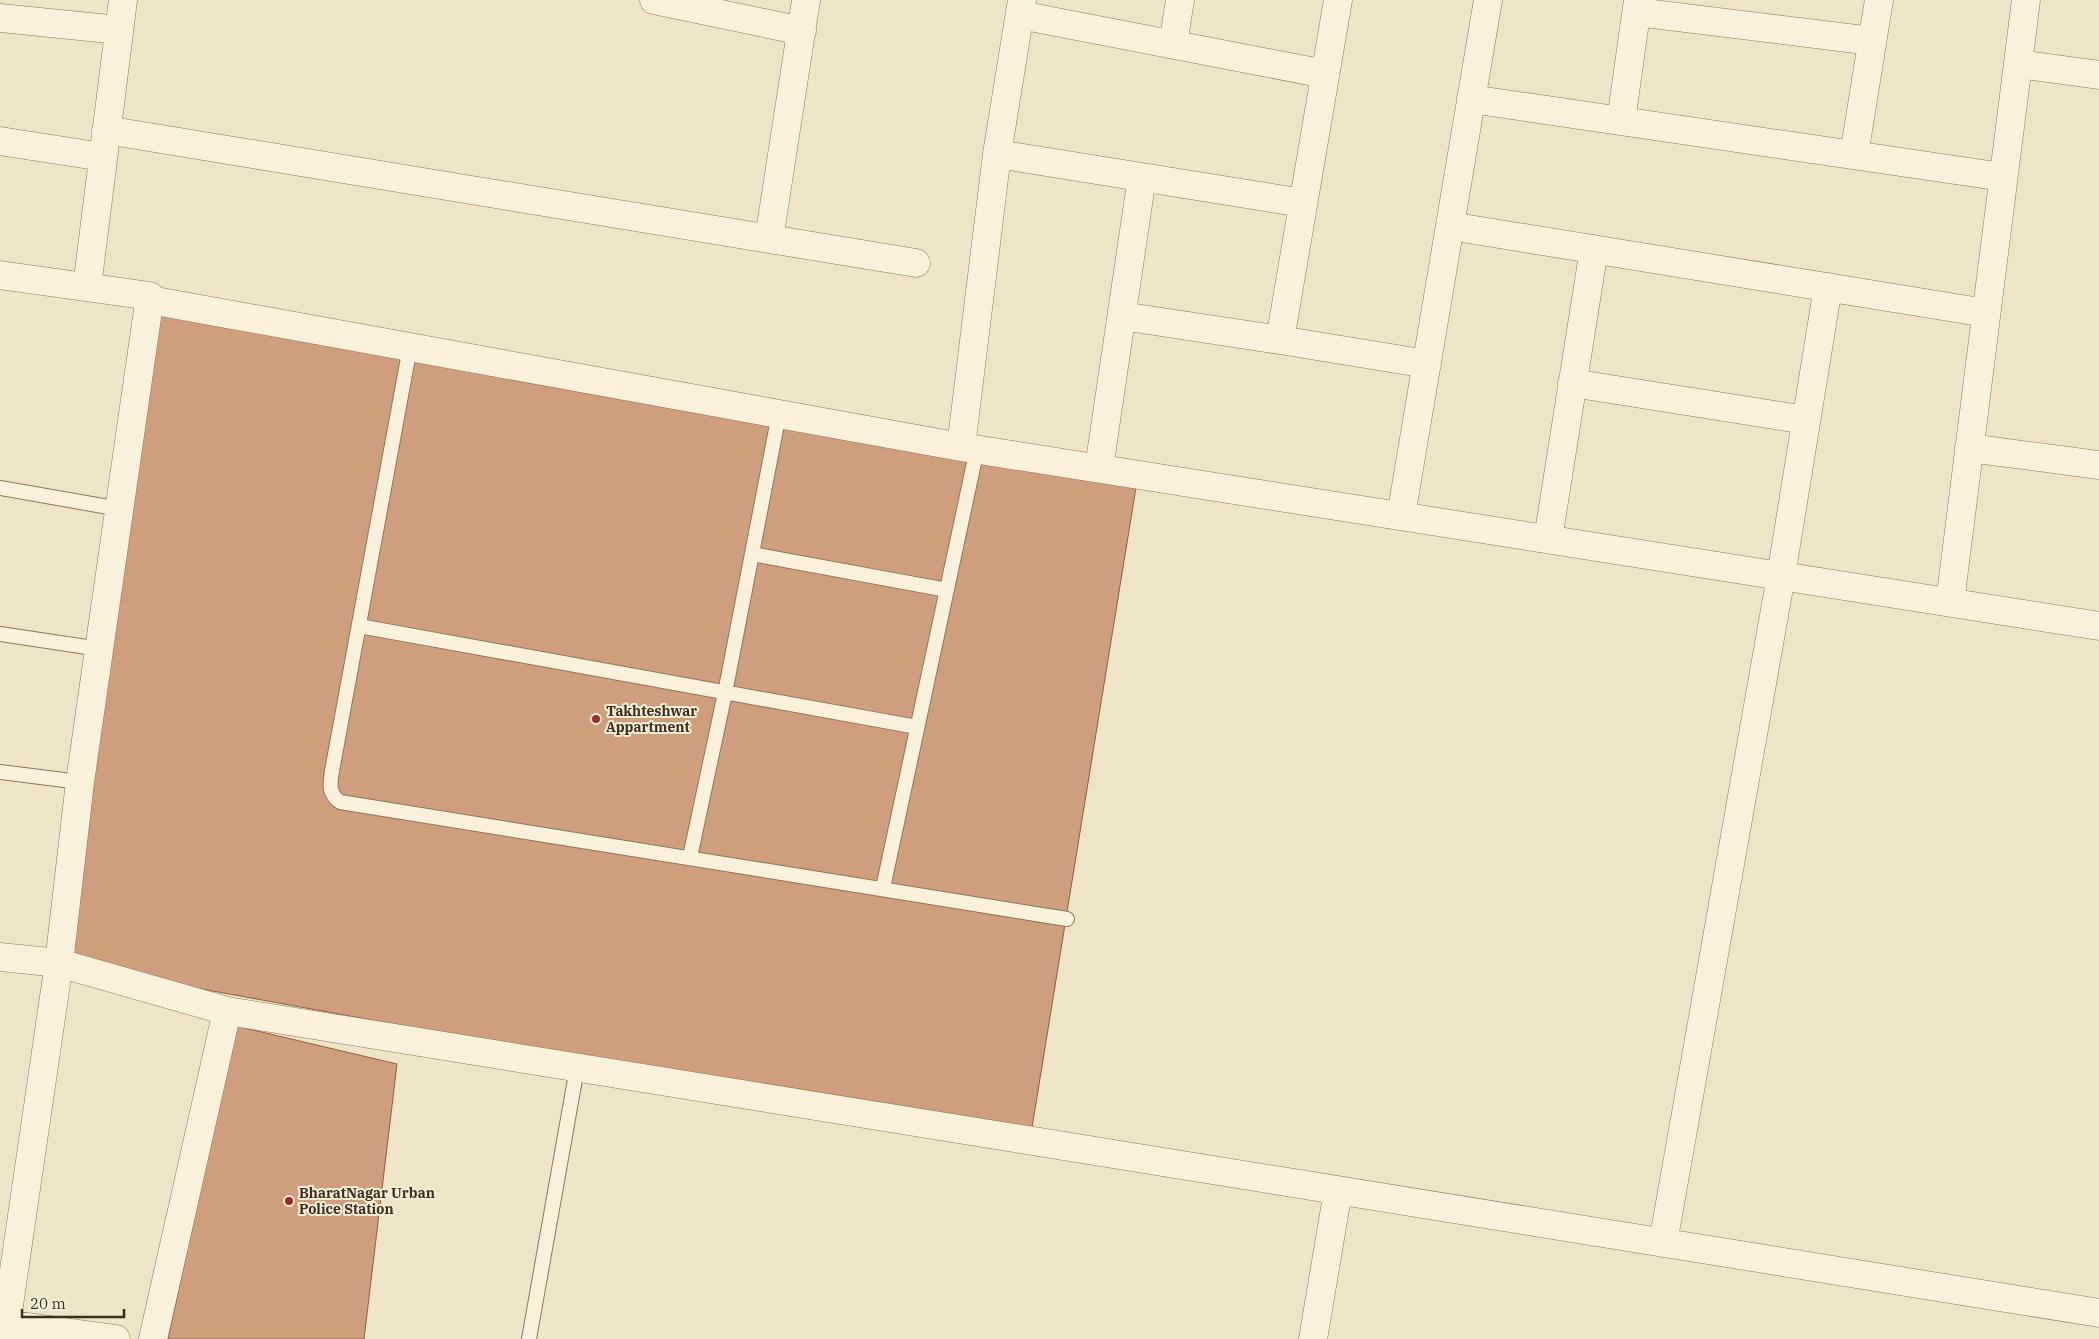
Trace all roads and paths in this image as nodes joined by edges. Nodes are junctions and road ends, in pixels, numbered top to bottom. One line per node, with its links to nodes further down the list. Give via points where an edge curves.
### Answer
1 (123, 0): 12 (street)
2 (654, 0): 13 (street)
3 (806, 0): 13 (street)
4 (1180, 0): 15 (street)
5 (1338, 0): 17 (street)
6 (1488, 0): 19 (street)
7 (1879, 0): 14 (street)
8 (2026, 0): 16 (street)
9 (1637, 6): 14 (street); 20 (street)
10 (1021, 8): 15 (street); 23 (street)
11 (0, 18): 12 (street)
12 (119, 30): 21 (street)
13 (802, 31): 30 (street)
14 (1872, 41): 24 (street)
15 (1173, 44): 17 (street)
16 (2018, 64): 18 (street); 27 (street)
17 (1325, 74): 28 (street)
18 (2099, 75)
19 (1472, 99): 20 (street); 29 (street)
20 (1621, 121): 24 (street)
21 (106, 130): 25 (street); 30 (street)
22 (0, 141): 25 (street)
23 (997, 154): 26 (street); 45 (street)
24 (1854, 154): 27 (street)
25 (103, 157): 34 (street)
26 (1142, 177): 28 (street); 38 (street)
27 (2004, 177): 37 (street)
28 (1303, 203): 39 (street)
29 (1450, 226): 31 (street); 41 (street)
30 (770, 239): 32 (street)
31 (1594, 249): 35 (street); 42 (street)
32 (916, 263)
33 (0, 275): 34 (street)
34 (86, 287): 36 (street, via 150,296)
35 (1828, 287): 37 (street); 44 (street)
36 (150, 300): 40 (street); 50 (street)
37 (1986, 313): 46 (street)
38 (1122, 316): 39 (street); 48 (street)
39 (1280, 340): 41 (street)
40 (410, 347): 43 (street); 57 (lane)
41 (1427, 364): 51 (street)
42 (1572, 383): 44 (street); 52 (street)
43 (780, 414): 45 (street); 53 (lane)
44 (1806, 420): 54 (street)
45 (969, 448): 48 (street); 55 (lane)
46 (1969, 448): 47 (street); 56 (street)
47 (2099, 465)
48 (1099, 468): 51 (street)
49 (0, 488): 50 (lane)
50 (120, 509): 60 (street)
51 (1401, 516): 52 (street)
52 (1548, 539): 54 (street)
53 (752, 554): 55 (lane); 61 (lane)
54 (1780, 576): 56 (street); 73 (street)
55 (947, 590): 62 (lane)
56 (1950, 602): 58 (street)
57 (359, 626): 61 (lane); 65 (lane, via 330,787 340,802)
58 (2099, 626)
59 (0, 634): 60 (lane)
60 (100, 648): 64 (street)
61 (725, 692): 62 (lane); 65 (lane)
62 (917, 727): 66 (lane)
63 (0, 772): 64 (lane)
64 (80, 782): 69 (street)
65 (690, 857): 66 (lane)
66 (882, 888): 67 (lane)
67 (1067, 918)
68 (0, 957): 69 (street)
69 (59, 963): 70 (street); 75 (street)
70 (227, 1011): 71 (street); 77 (street)
71 (577, 1068): 72 (street); 78 (lane)
72 (1338, 1191): 73 (street); 79 (street)
73 (1662, 1243): 74 (street)
74 (2099, 1313)
75 (5, 1332): 76 (street)
76 (116, 1339)
77 (153, 1339)
78 (529, 1339)
79 (1313, 1339)

